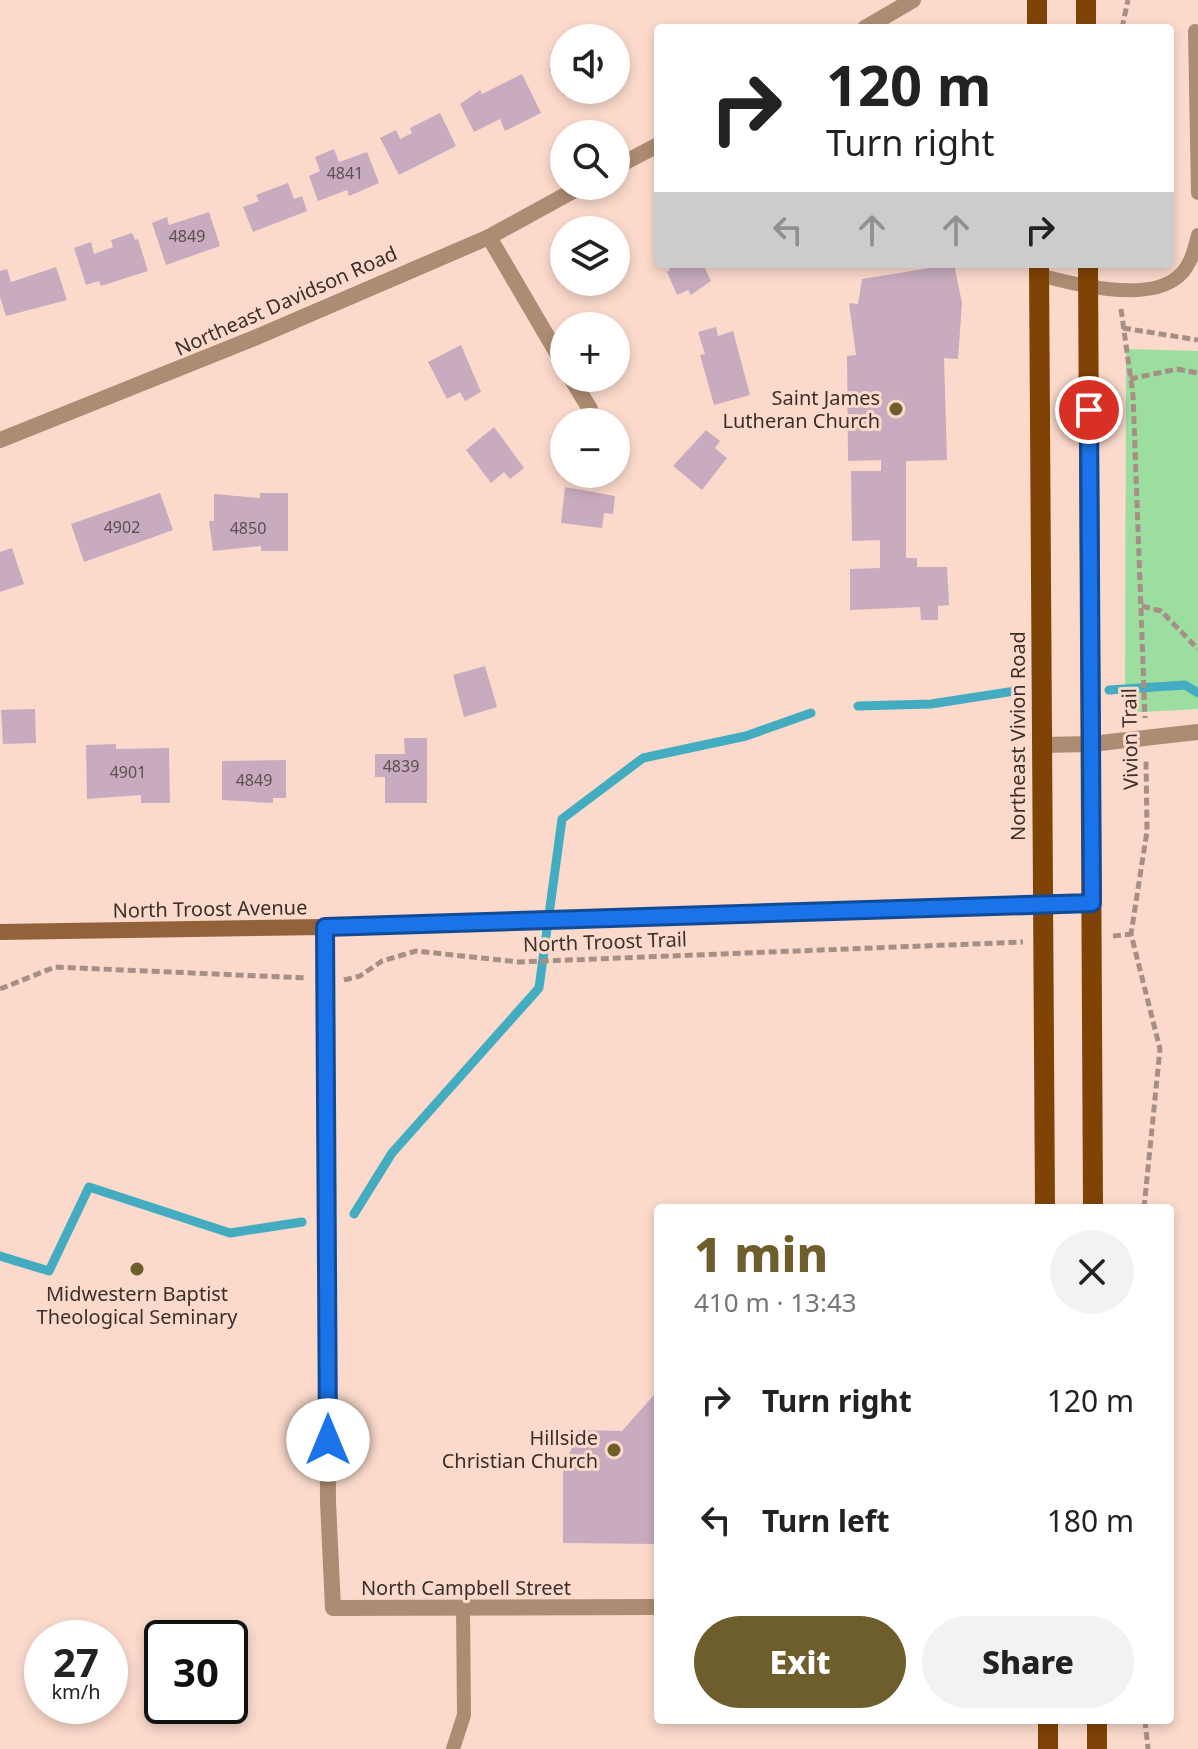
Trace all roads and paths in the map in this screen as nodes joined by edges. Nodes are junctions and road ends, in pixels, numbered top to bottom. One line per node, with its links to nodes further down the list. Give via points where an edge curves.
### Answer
1 (913, 0): 5 (street)
2 (1037, 0): 6 (main road)
3 (1086, 0): 7 (main road)
4 (1128, 0): 8 (path)
5 (872, 24)
6 (1037, 24)
7 (1086, 24)
8 (1123, 24)
9 (1195, 31): 12 (lane)
10 (654, 147): 11 (street)
11 (630, 160)
12 (1198, 193)
13 (556, 200): 15 (street, Northeast Davidson Road)
14 (1198, 235): 19 (lane, via 1188,266 1175,280 1155,287)
15 (489, 237): 22 (street); 25 (street, Northeast Davidson Road, via 230,349)
16 (1088, 268): 18 (main road)
17 (1039, 270): 18 (lane); 31 (main road, Northeast Vivion Road)
18 (1088, 288): 19 (lane); 30 (main road)
19 (1119, 288): 20 (path, Vivion Trail)
20 (1123, 328): 21 (path); 24 (path, Vivion Trail)
21 (1198, 340)
22 (550, 341)
23 (1198, 373): 24 (path, via 1177,369)
24 (1130, 379): 26 (path, Vivion Trail)
25 (0, 440)
26 (1142, 606): 27 (path, via 1161,611); 29 (path, Vivion Trail)
27 (1198, 649)
28 (1198, 732): 29 (street)
29 (1146, 738): 30 (street); 36 (path, Vivion Trail, via 1147,831)
30 (1091, 744): 31 (street); 32 (main road)
31 (1042, 745): 33 (main road, Northeast Vivion Road)
32 (1092, 903): 33 (street, North Troost Avenue); 42 (main road)
33 (1043, 905): 34 (street, North Troost Avenue); 41 (main road, Northeast Vivion Road)
34 (325, 927): 35 (street, North Troost Avenue); 39 (street)
35 (0, 932)
36 (1131, 934): 37 (path); 43 (path, Vivion Trail, via 1160,1049)
37 (1112, 936)
38 (1030, 941): 39 (path, North Troost Trail, via 519,962 416,951 382,961 360,976)
39 (325, 979): 40 (path, North Troost Trail, via 55,967); 45 (street, North Campbell Street, via 333,1608)
40 (0, 989)
41 (1045, 1204)
42 (1093, 1204)
43 (1144, 1204)
44 (654, 1607): 45 (street, North Campbell Street)
45 (463, 1608): 49 (lane, via 464,1715)
46 (1048, 1724): 50 (main road)
47 (1097, 1724): 51 (main road)
48 (1145, 1724): 52 (path)
49 (453, 1749)
50 (1048, 1749)
51 (1097, 1749)
52 (1148, 1749)

